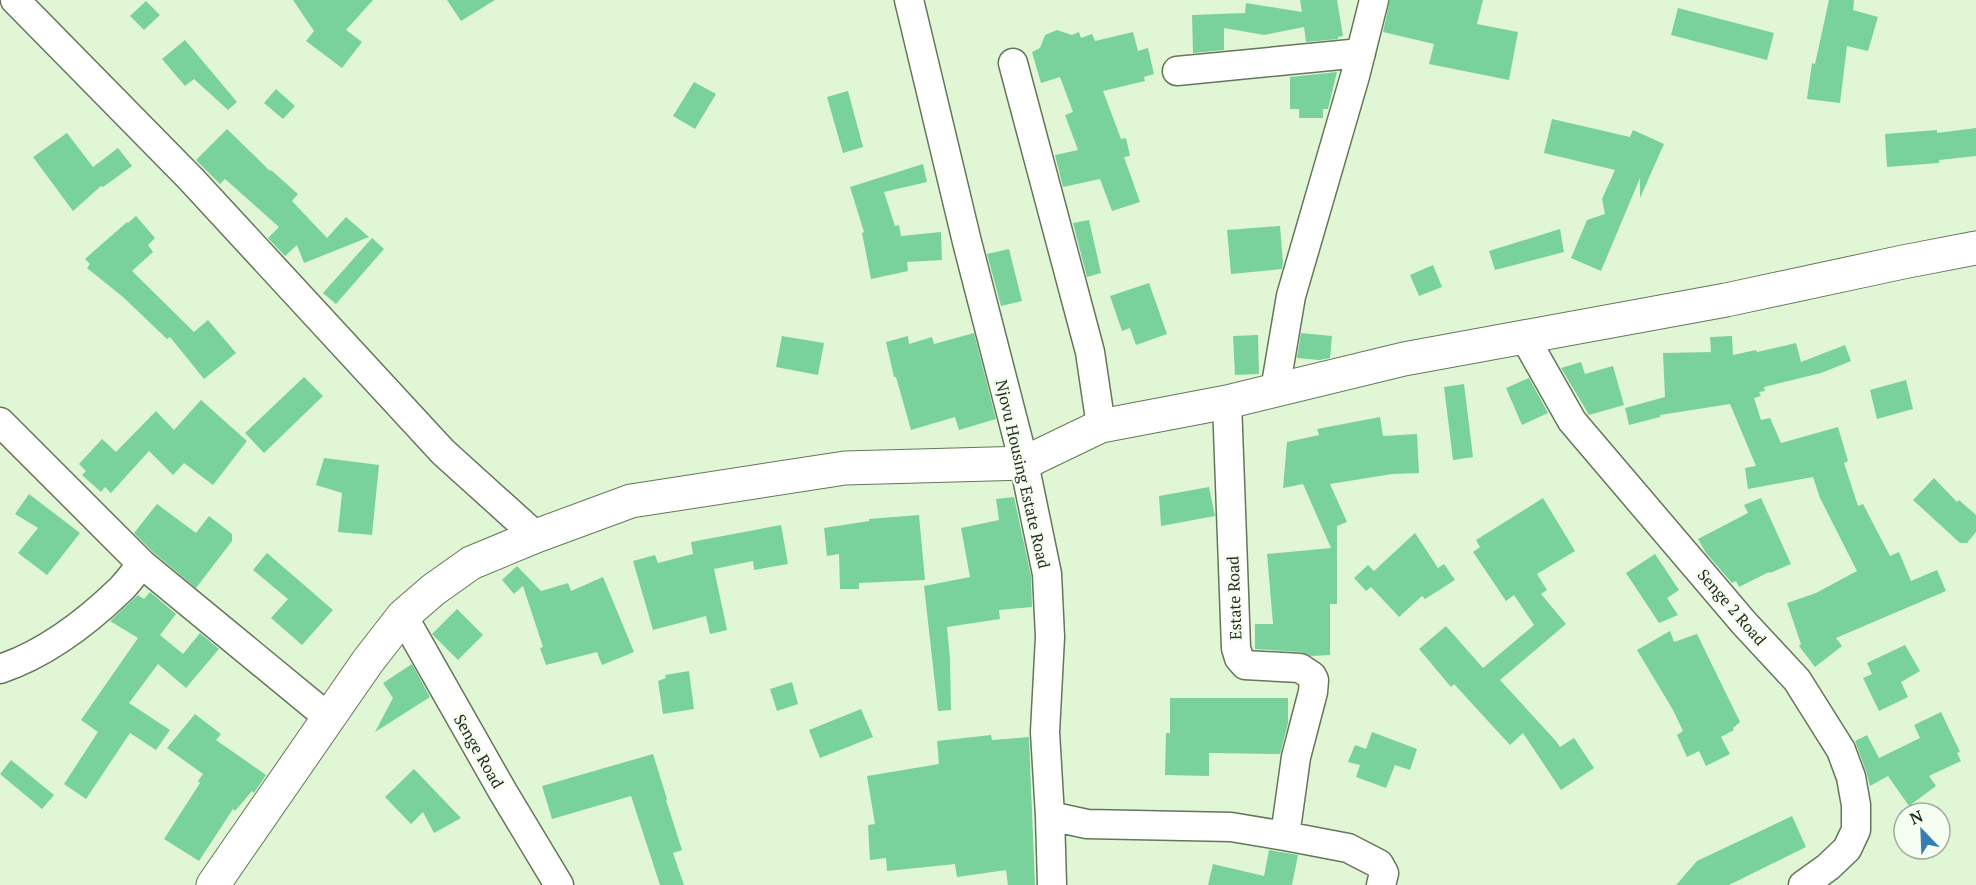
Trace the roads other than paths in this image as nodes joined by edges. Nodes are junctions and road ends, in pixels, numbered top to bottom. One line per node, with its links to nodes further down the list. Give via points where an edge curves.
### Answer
1 (15, 0): 14 (street, via 191,179 443,452)
2 (909, 0): 13 (street, Njovu Housing Estate Road)
3 (1374, 0): 4 (street)
4 (1361, 53): 6 (street); 9 (street, via 1291,296)
5 (1013, 63): 12 (street, via 1090,351)
6 (1177, 71)
7 (1976, 248): 8 (street)
8 (1525, 338): 9 (street, via 1404,359); 25 (street, Senge 2 Road, via 1572,421 1797,680 1841,750 1851,777 1856,830 1847,849)
9 (1275, 390): 10 (street)
10 (1227, 402): 12 (street); 20 (street, Estate Road, via 1239,658 1245,665 1300,668 1314,680 1296,757)
11 (0, 422): 15 (street)
12 (1101, 426): 13 (street)
13 (1024, 463): 14 (street, via 823,471 631,501); 19 (street, Njovu Housing Estate Road, via 1047,574 1050,636 1045,732)
14 (536, 536): 16 (street, via 471,564)
15 (142, 564): 17 (street, via 123,588 84,622 29,657); 18 (street)
16 (403, 616): 18 (street); 22 (street, Senge Road)
17 (0, 669)
18 (329, 718): 21 (street)
19 (1050, 816): 20 (street, via 1087,824 1231,827); 23 (street)
20 (1285, 836): 24 (street, via 1348,848 1379,864 1384,873)
21 (213, 885)
22 (559, 885)
23 (1052, 885)
24 (1381, 885)
25 (1803, 885)

